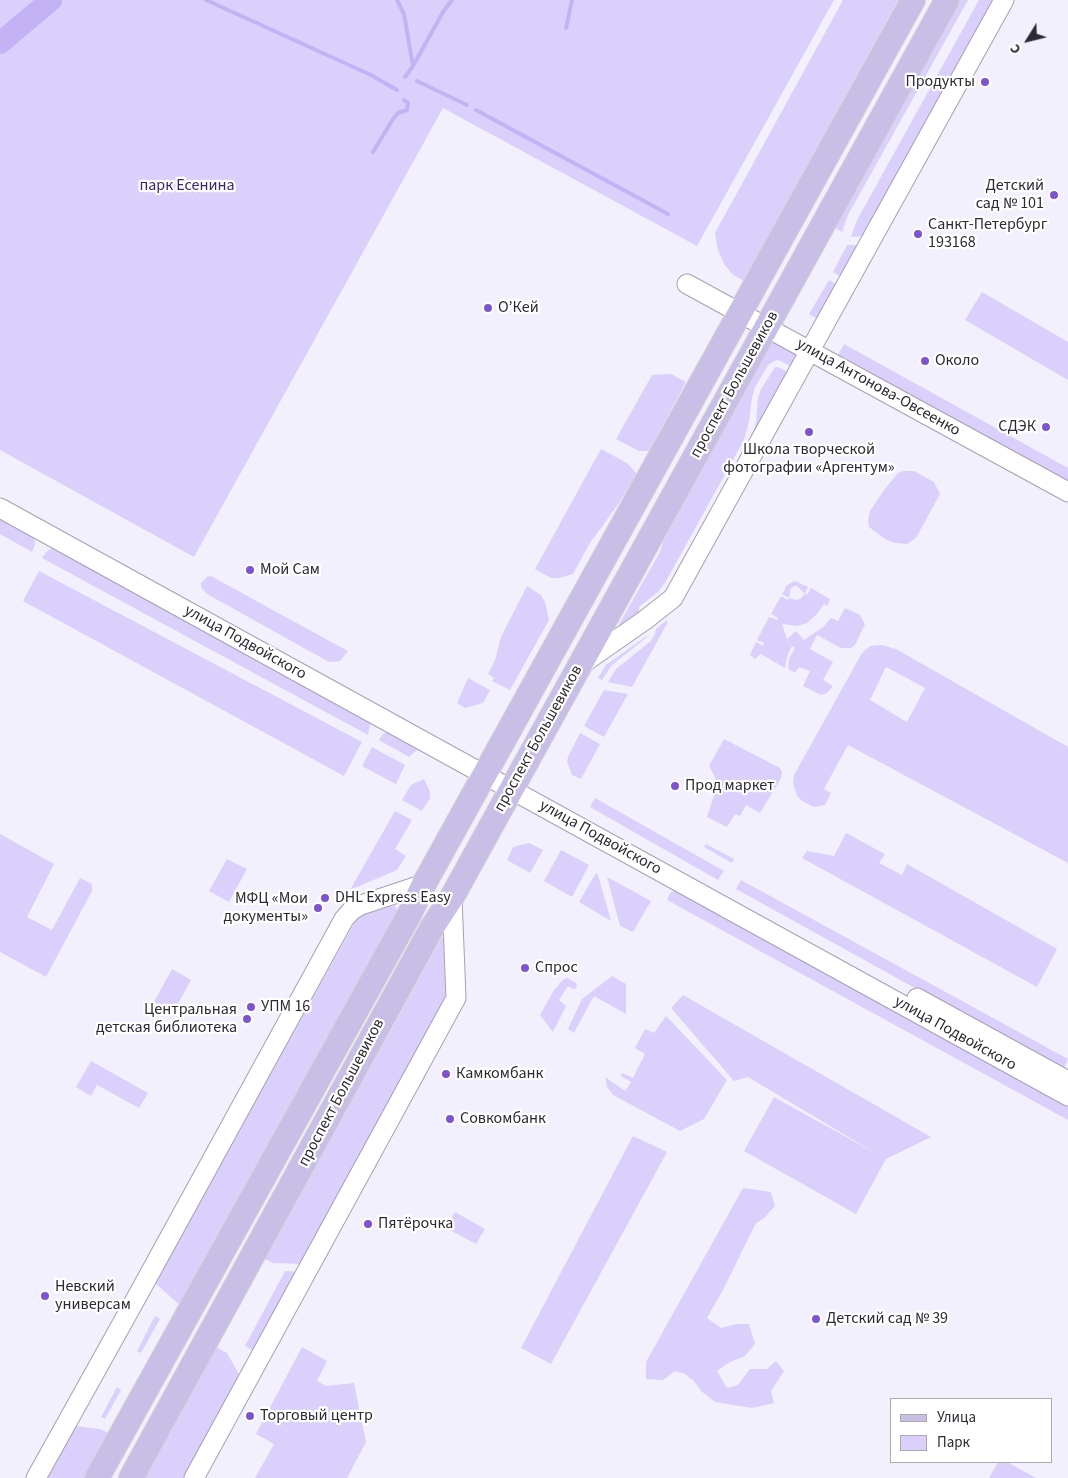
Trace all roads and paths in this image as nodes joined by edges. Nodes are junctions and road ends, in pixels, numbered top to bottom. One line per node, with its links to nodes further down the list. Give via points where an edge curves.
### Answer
1 (912, 0): 5 (main road, проспект Большевиков)
2 (947, 0): 6 (main road, проспект Большевиков)
3 (1004, 0): 7 (street)
4 (687, 284): 5 (street, улица Антонова-Овсеенко)
5 (740, 312): 6 (street, улица Антонова-Овсеенко); 12 (main road, проспект Большевиков)
6 (767, 327): 7 (street, улица Антонова-Овсеенко); 11 (main road, проспект Большевиков)
7 (811, 351): 8 (street, улица Антонова-Овсеенко); 11 (street, via 673,598)
8 (1068, 492)
9 (0, 495): 12 (street, улица Подвойского)
10 (0, 508): 12 (street, улица Подвойского)
11 (581, 664): 13 (main road, проспект Большевиков)
12 (487, 770): 13 (street, улица Подвойского); 14 (main road, проспект Большевиков)
13 (515, 784): 15 (main road, проспект Большевиков); 16 (street, улица Подвойского); 17 (street, улица Подвойского)
14 (424, 884): 18 (street, via 361,904 344,919); 19 (main road, проспект Большевиков)
15 (452, 898): 20 (main road, проспект Большевиков, via 433,926); 21 (street, via 456,998)
16 (1068, 1081)
17 (1068, 1096)
18 (36, 1478)
19 (97, 1478)
20 (131, 1478)
21 (194, 1478)

